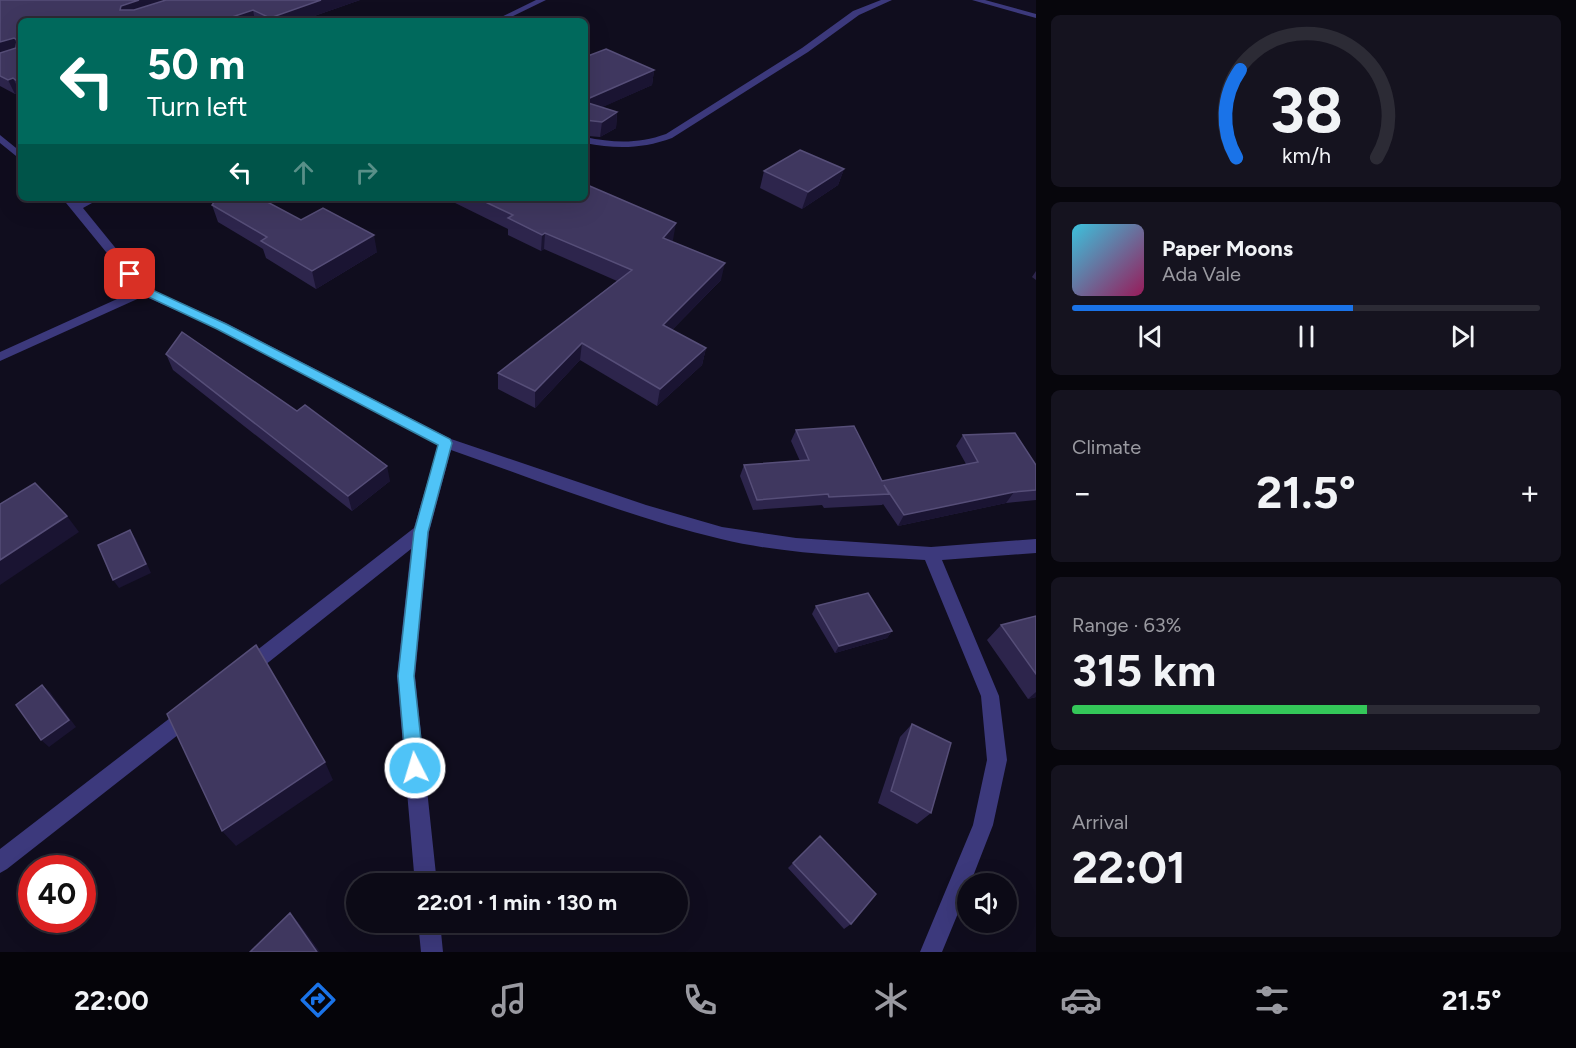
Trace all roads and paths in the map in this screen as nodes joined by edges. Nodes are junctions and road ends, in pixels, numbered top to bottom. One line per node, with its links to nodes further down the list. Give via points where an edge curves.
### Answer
1 (542, 0): 5 (street)
2 (888, 0): 7 (street, via 856,13 669,136 634,147)
3 (976, 0): 4 (street)
4 (1036, 16)
5 (503, 18)
6 (0, 138): 8 (street)
7 (588, 140)
8 (18, 154)
9 (72, 202): 10 (street)
10 (144, 291): 11 (street); 12 (street, via 222,326)
11 (0, 357)
12 (446, 443): 13 (street); 15 (street, via 722,533 796,545)
13 (421, 532): 16 (street); 19 (street, via 406,676)
14 (1036, 546): 15 (street)
15 (930, 554): 22 (street, via 990,696 997,760 983,825)
16 (234, 679)
17 (206, 701): 18 (street)
18 (0, 862)
19 (425, 873)
20 (430, 933): 21 (street)
21 (432, 952)
22 (931, 952)

